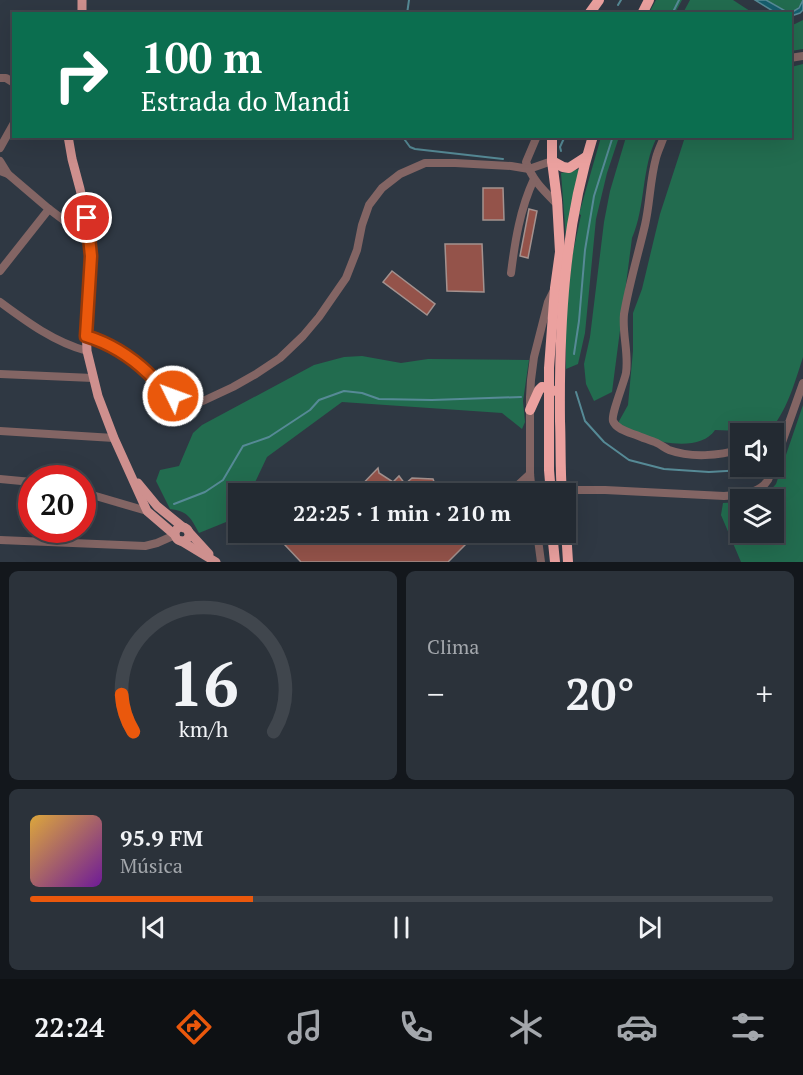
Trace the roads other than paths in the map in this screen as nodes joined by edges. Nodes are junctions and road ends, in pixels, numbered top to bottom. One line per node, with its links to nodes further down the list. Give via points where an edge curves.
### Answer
1 (12, 126): 7 (street)
2 (68, 138): 16 (main road)
3 (536, 138): 11 (street, via 526,162)
4 (552, 138): 10 (highway)
5 (592, 138): 8 (highway)
6 (663, 138): 34 (street, via 624,313 626,374 613,420 625,431 669,450 710,455)
7 (0, 146)
8 (586, 157): 10 (highway, via 569,168); 27 (highway, via 565,276)
9 (0, 161): 12 (street)
10 (552, 161): 11 (street); 14 (highway)
11 (529, 169): 13 (street); 21 (street, via 436,162 400,174 369,205 346,278 303,336 256,374 203,401 173,396 124,354)
12 (4, 172): 15 (street)
13 (534, 179): 14 (street); 18 (street, via 520,220)
14 (558, 205): 19 (highway, via 560,252)
15 (49, 209): 16 (street); 17 (street)
16 (90, 240): 21 (main road)
17 (0, 271)
18 (511, 273)
19 (555, 288): 26 (highway); 28 (street, via 534,357)
20 (0, 302): 22 (street, via 34,327)
21 (86, 336): 22 (main road)
22 (87, 351): 24 (main road)
23 (0, 375): 24 (street)
24 (93, 378): 33 (main road)
25 (803, 383): 29 (street)
26 (549, 388): 27 (highway, via 555,392); 28 (highway, via 539,390); 42 (highway, via 549,470)
27 (560, 407): 43 (highway)
28 (530, 410): 36 (street)
29 (787, 426): 30 (street); 32 (street)
30 (784, 428)
31 (0, 431): 33 (street)
32 (784, 435)
33 (114, 438): 35 (main road)
34 (730, 452)
35 (126, 466): 46 (main road); 47 (main road, via 152,501)
36 (530, 474): 40 (street); 41 (street)
37 (770, 477): 44 (street, via 753,492 724,496)
38 (0, 478): 39 (street)
39 (18, 480)
40 (520, 483)
41 (531, 483)
42 (554, 483)
43 (558, 483)
44 (576, 491)
45 (96, 496): 46 (street)
46 (147, 511): 48 (main road)
47 (186, 529): 48 (main road, via 188,537); 53 (main road)
48 (178, 538): 49 (street, via 145,546); 53 (main road)
49 (0, 540)
50 (538, 543): 54 (street)
51 (553, 543): 55 (highway)
52 (567, 543): 56 (highway)
53 (215, 561)
54 (541, 562)
55 (555, 562)
56 (568, 562)

